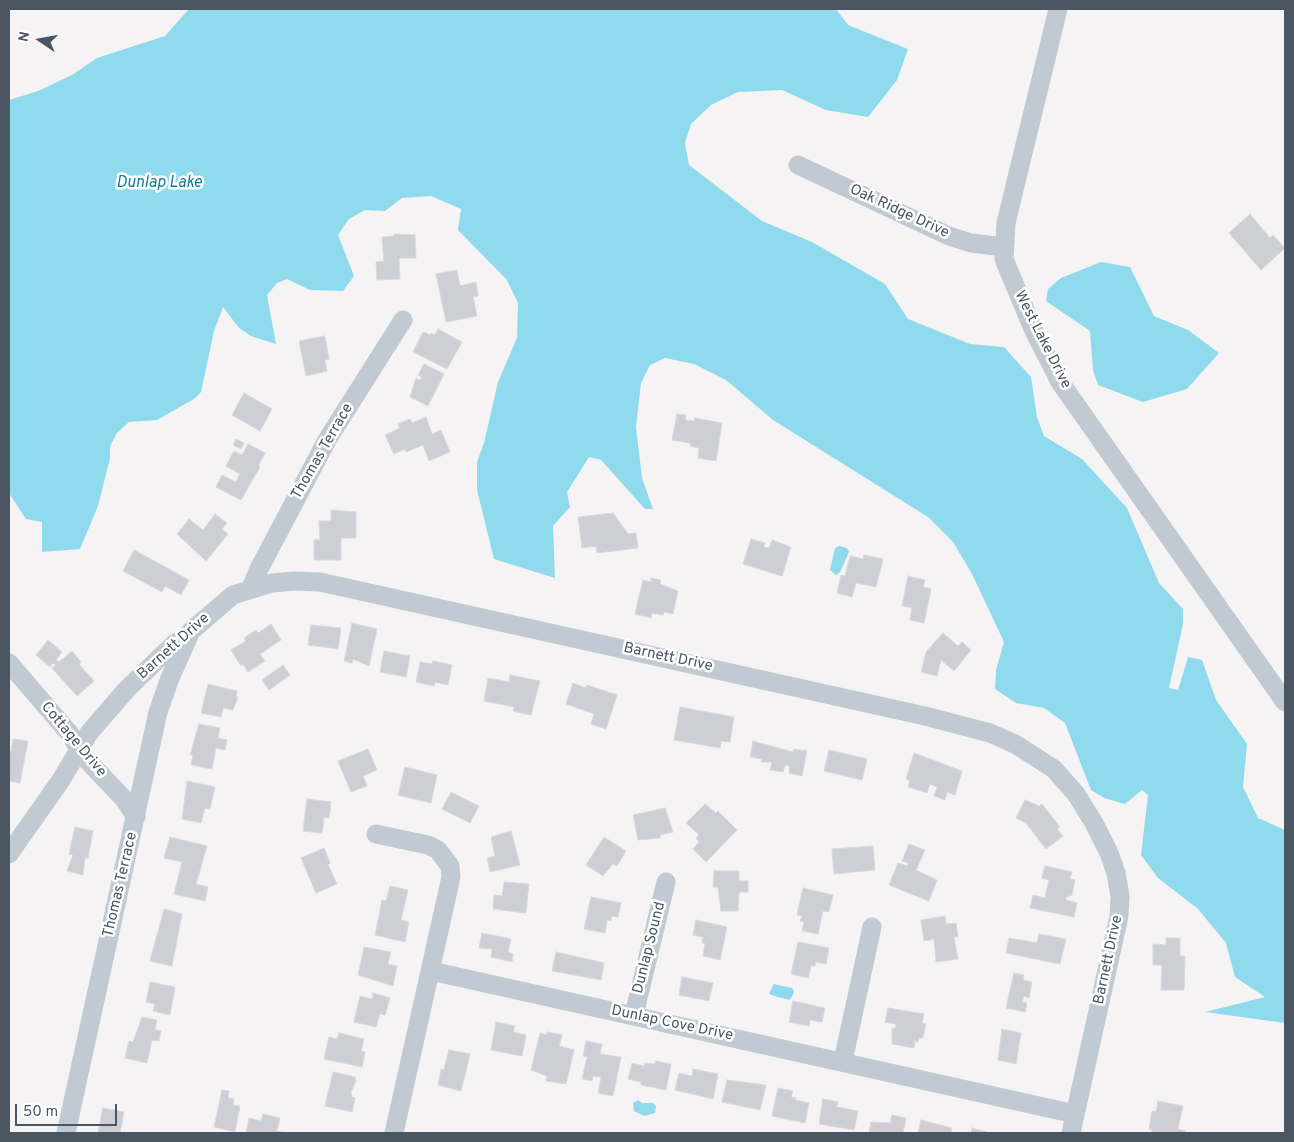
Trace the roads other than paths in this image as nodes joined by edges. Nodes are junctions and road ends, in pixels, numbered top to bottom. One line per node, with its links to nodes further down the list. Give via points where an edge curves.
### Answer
1 (1058, 9): 3 (street, West Lake Drive, via 1006,223)
2 (798, 165): 3 (street, Oak Ridge Drive, via 949,236 971,243)
3 (1004, 247): 8 (street, West Lake Drive, via 1004,259 1012,281 1060,382)
4 (403, 320): 5 (street, Thomas Terrace, via 327,440)
5 (251, 588): 6 (street, Barnett Drive, via 233,595 191,631); 18 (street, Barnett Drive, via 294,581 320,582 925,716 990,733 1035,755 1054,769 1094,822 1110,853 1120,896 1115,939)
6 (187, 640): 9 (street, Barnett Drive, via 175,643 127,689 89,733); 10 (street, Thomas Terrace, via 158,712)
7 (9, 663): 9 (street, Cottage Drive)
8 (1285, 702)
9 (80, 749): 10 (street, Cottage Drive); 12 (street, Barnett Drive)
10 (136, 817): 19 (street, Thomas Terrace)
11 (376, 834): 15 (street, via 428,845 438,850 450,866 451,877)
12 (9, 854)
13 (666, 882): 16 (street, Dunlap Sound)
14 (872, 927): 17 (street)
15 (431, 972): 16 (street, Dunlap Cove Drive); 20 (street)
16 (634, 1015): 17 (street, Dunlap Cove Drive)
17 (843, 1061): 18 (street, Dunlap Cove Drive)
18 (1075, 1114): 21 (street, Barnett Drive)
19 (66, 1133)
20 (394, 1133)
21 (1070, 1133)

